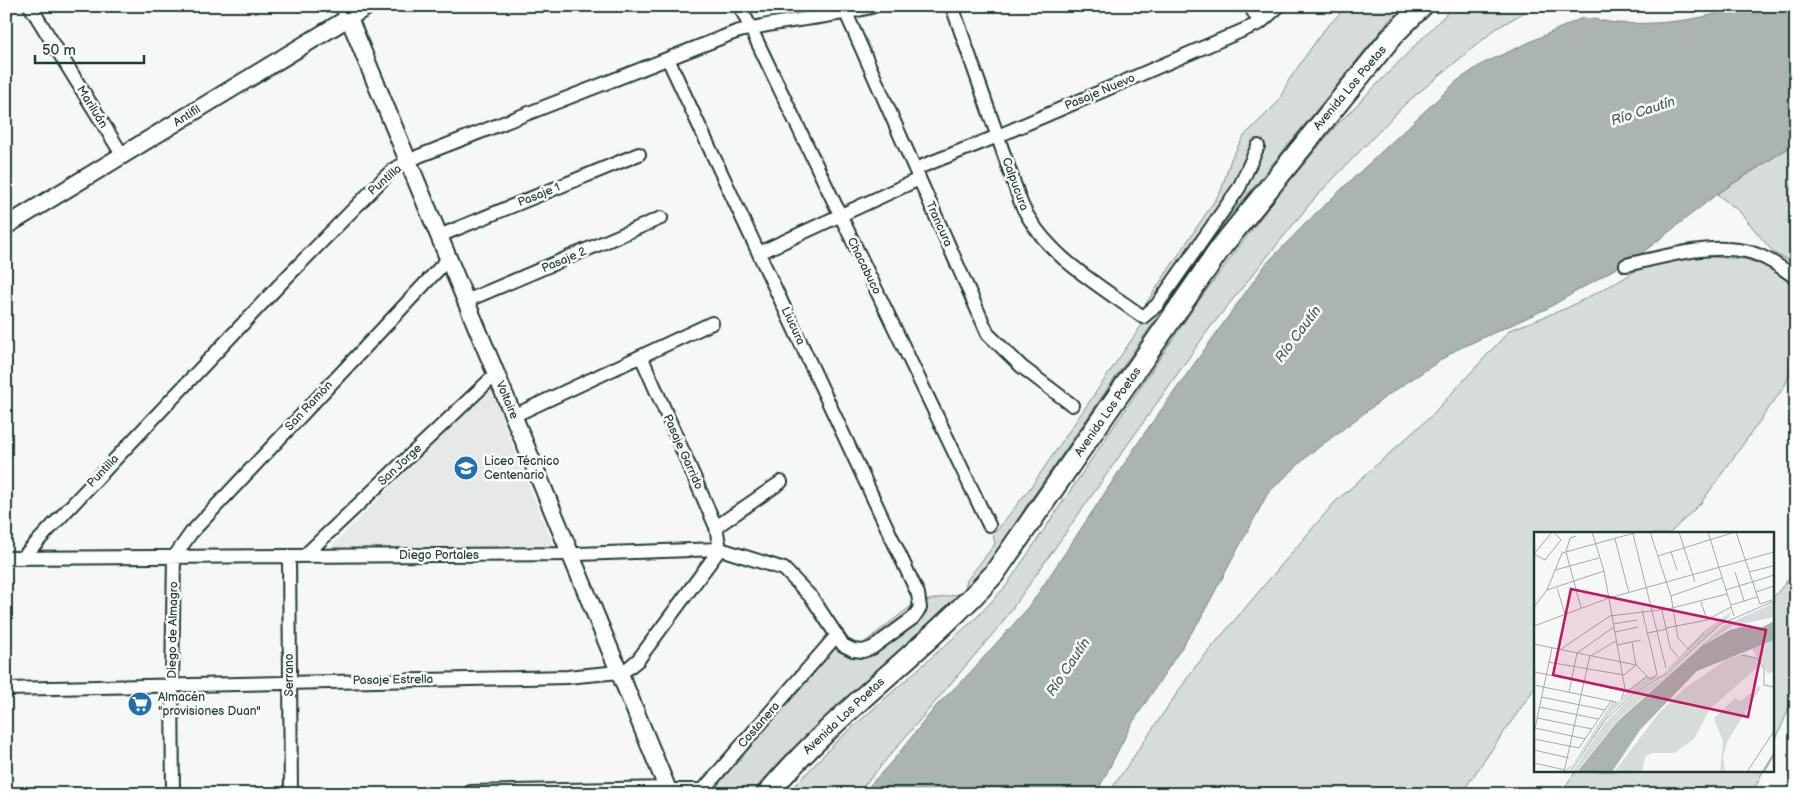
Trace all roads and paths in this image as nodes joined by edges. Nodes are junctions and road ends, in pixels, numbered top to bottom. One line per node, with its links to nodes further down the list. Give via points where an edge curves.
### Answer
1 (30, 6): 17 (street, Mariluán)
2 (368, 6): 9 (street, Antifil)
3 (740, 6): 12 (street, Chacabuco)
4 (874, 6): 10 (street, Puntilla)
5 (952, 6): 14 (street, Calpucura)
6 (1250, 6): 11 (street)
7 (1280, 6): 11 (street, Pasaje Nuevo)
8 (1422, 6): 54 (main road, Avenida Los Poetas, via 1393,35 1222,246 994,574 964,606 816,740)
9 (346, 11): 17 (street, Antifil); 18 (street, Voltaire)
10 (846, 13): 12 (street, Puntilla); 19 (street, Trancura)
11 (1260, 23): 14 (street, Pasaje Nuevo)
12 (750, 28): 13 (street, Puntilla); 20 (street, Chacabuco)
13 (668, 59): 18 (street, Puntilla); 24 (street, Liucura)
14 (998, 136): 15 (street, Calpucura, via 1027,217 1041,238 1056,253 1143,317 1157,305 1239,188); 19 (street, Pasaje Nuevo)
15 (1258, 146)
16 (639, 154): 23 (street, Pasaje 1)
17 (123, 156): 22 (street, Antifil)
18 (408, 161): 23 (street, Voltaire); 43 (street, Puntilla, via 385,177 287,277)
19 (917, 174): 20 (street, Pasaje Nuevo); 32 (street, Trancura, via 988,334 1022,367)
20 (840, 216): 24 (street, Pasaje Nuevo); 35 (street, Chacabuco)
21 (662, 218): 28 (street, Pasaje 2)
22 (6, 226)
23 (439, 236): 25 (street, Voltaire)
24 (759, 253): 44 (street, Liucura)
25 (448, 259): 28 (street, Voltaire); 41 (street, San Ramón, via 210,512)
26 (1626, 265): 27 (street, via 1705,250 1745,251 1776,263)
27 (1796, 278)
28 (466, 301): 31 (street, Voltaire)
29 (712, 323): 30 (street)
30 (641, 356): 33 (street); 36 (street, Pasaje Garrido)
31 (496, 374): 33 (street, Voltaire); 40 (street, San Jorge)
32 (1072, 405)
33 (513, 416): 38 (street, Voltaire)
34 (782, 482): 36 (street)
35 (990, 525)
36 (716, 527): 37 (street, Pasaje Garrido)
37 (720, 549): 38 (street, Diego Portales); 45 (street, Diego Portales, via 784,570 812,598); 46 (street, via 638,660)
38 (570, 554): 40 (street, Diego Portales); 46 (street, Voltaire)
39 (289, 556): 40 (street, Diego Portales); 41 (street, Diego Portales); 47 (street, Serrano)
40 (304, 556)
41 (174, 557): 43 (street, Diego Portales); 48 (street, Diego de Almagro)
42 (6, 558): 43 (street, Diego Portales)
43 (22, 558)
44 (918, 594): 45 (street, Diego Portales, via 921,604 918,614 868,650 848,648)
45 (837, 635): 50 (street, Costanera, via 703,790)
46 (620, 672): 47 (street, Pasaje Estrella, via 567,677); 50 (street, Voltaire)
47 (289, 682): 48 (street, Pasaje Estrella); 52 (street, Serrano)
48 (172, 684): 49 (street, Pasaje Estrella); 51 (street, Diego de Almagro)
49 (6, 689)
50 (668, 792): 53 (street)
51 (173, 794)
52 (291, 794)
53 (471, 794)
54 (766, 794)

